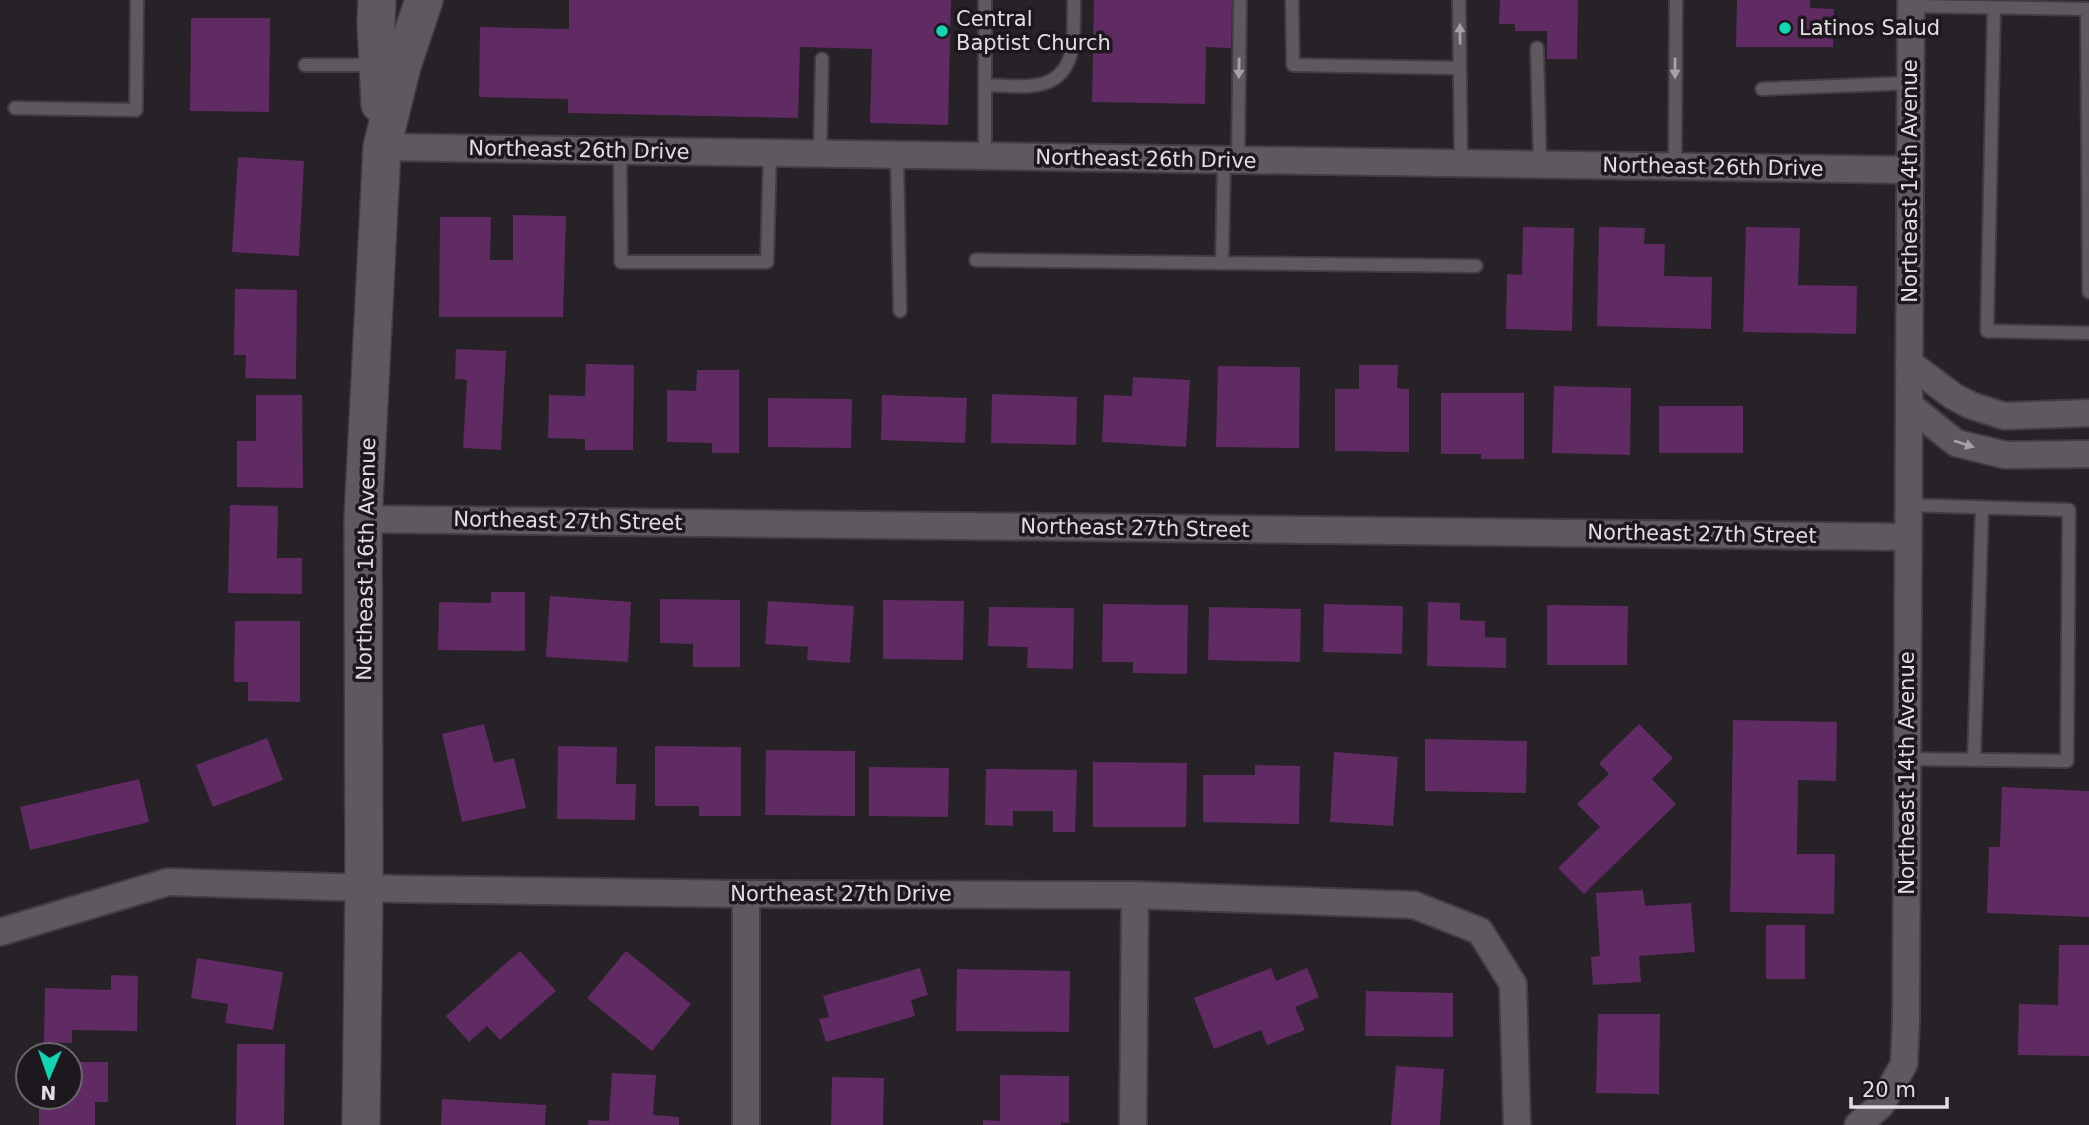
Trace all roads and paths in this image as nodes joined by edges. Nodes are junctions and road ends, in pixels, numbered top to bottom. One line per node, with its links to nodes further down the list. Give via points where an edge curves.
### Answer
1 (136, 0): 20 (lane, via 136,110)
2 (377, 0): 15 (street, Northeast 16th Avenue)
3 (424, 0): 15 (street)
4 (985, 0): 18 (lane)
5 (1074, 0): 18 (lane, via 1073,47 1060,75 1031,86)
6 (1240, 0): 27 (lane, one-way to 27)
7 (1292, 0): 16 (lane, via 1293,65)
8 (1459, 0): 16 (lane, one-way to 8)
9 (1676, 0): 30 (lane, one-way to 30)
10 (1911, 3): 11 (lane); 17 (street, Northeast 14th Avenue)
11 (1994, 8): 35 (lane, via 2087,9); 37 (lane, via 1987,331)
12 (1537, 48): 29 (lane)
13 (822, 59): 24 (lane)
14 (305, 65): 15 (lane)
15 (390, 66): 21 (street, Northeast 16th Avenue)
16 (1460, 68): 28 (lane)
17 (1911, 83): 19 (lane); 31 (street, Northeast 14th Avenue)
18 (985, 85): 26 (lane)
19 (1762, 89)
20 (15, 108)
21 (382, 147): 22 (street, Northeast 26th Drive); 44 (street, Northeast 16th Avenue)
22 (620, 151): 23 (street, Northeast 26th Drive); 23 (lane, via 621,262 767,262)
23 (770, 153): 24 (street, Northeast 26th Drive)
24 (820, 154): 25 (street, Northeast 26th Drive)
25 (897, 155): 26 (street, Northeast 26th Drive); 36 (lane)
26 (985, 157): 27 (street, Northeast 26th Drive)
27 (1231, 160): 28 (street, Northeast 26th Drive); 33 (lane)
28 (1461, 164): 29 (street, Northeast 26th Drive)
29 (1541, 165): 30 (street, Northeast 26th Drive)
30 (1675, 167): 31 (street, Northeast 26th Drive)
31 (1910, 170): 38 (street, Northeast 14th Avenue)
32 (976, 260): 33 (lane)
33 (1222, 263): 34 (lane)
34 (1476, 266)
35 (2089, 292)
36 (900, 311)
37 (2089, 333)
38 (1909, 363): 39 (street, Northeast 14th Avenue); 40 (street, via 1953,396 2004,415)
39 (1909, 405): 41 (street, one-way to 41, via 1956,443 2005,455); 42 (street, Northeast 14th Avenue)
40 (2089, 414)
41 (2089, 453)
42 (1908, 505): 43 (lane); 45 (street, Northeast 14th Avenue)
43 (1982, 507): 47 (lane); 47 (lane, via 2070,510 2067,761)
44 (363, 519): 45 (street, Northeast 27th Street); 48 (street, Northeast 16th Avenue)
45 (1908, 537): 46 (street, Northeast 14th Avenue)
46 (1907, 759): 47 (lane); 56 (street, Northeast 14th Avenue, via 1904,1064 1881,1105)
47 (1973, 760)
48 (364, 889): 49 (street, Northeast 27th Drive); 51 (street, Northeast 27th Drive, via 168,882); 52 (street, Northeast 16th Avenue)
49 (746, 894): 50 (street, Northeast 27th Drive); 53 (street)
50 (1135, 895): 54 (street); 55 (street, Northeast 27th Drive, via 1414,905 1480,931 1513,984)
51 (0, 932)
52 (361, 1125)
53 (746, 1125)
54 (1133, 1125)
55 (1517, 1125)
56 (1858, 1125)

